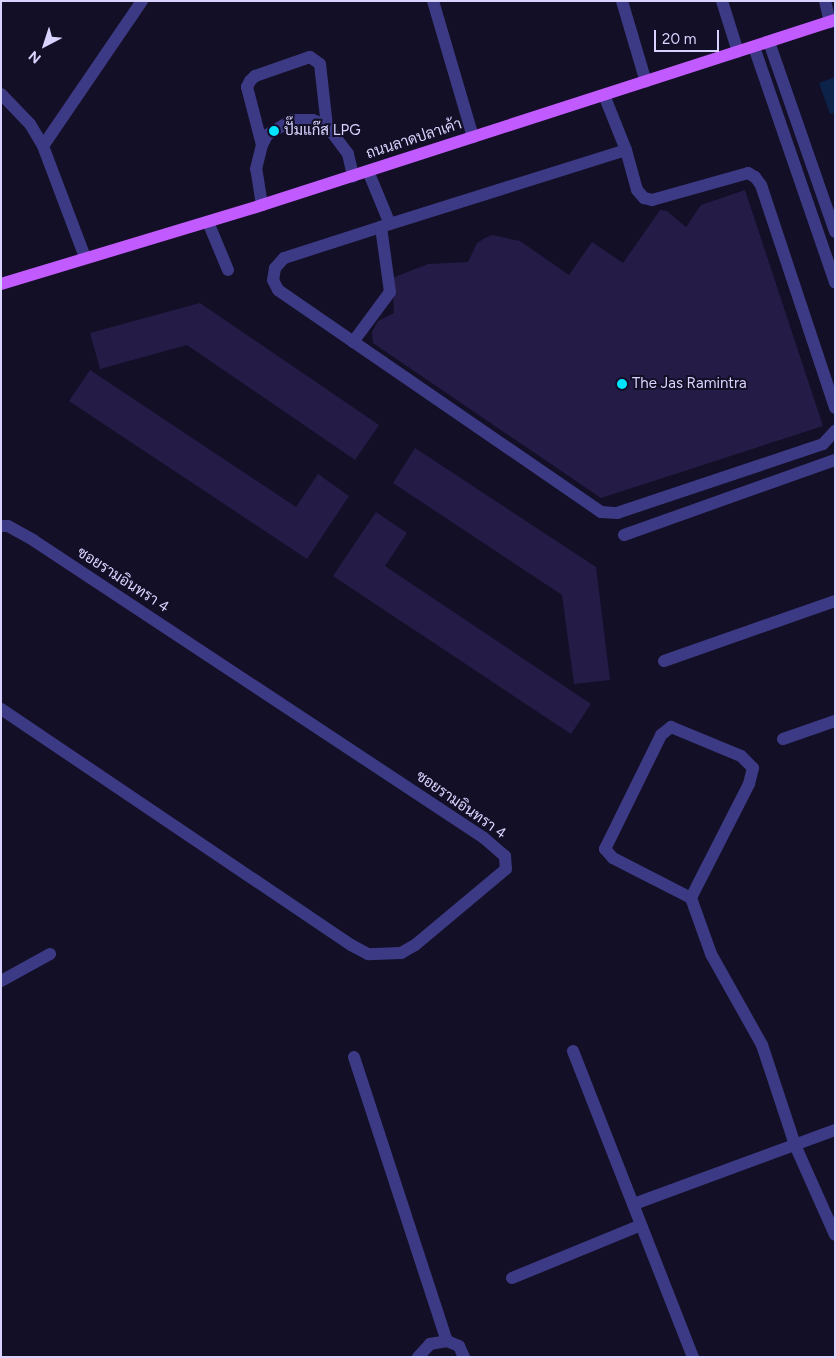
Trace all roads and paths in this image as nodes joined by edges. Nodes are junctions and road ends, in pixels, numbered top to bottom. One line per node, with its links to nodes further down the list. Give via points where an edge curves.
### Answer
1 (142, 1): 17 (street)
2 (433, 1): 15 (street)
3 (622, 1): 10 (street)
4 (722, 1): 9 (street)
5 (825, 1): 6 (street)
6 (832, 21): 7 (main road, ถนนลาดปลาเค้า)
7 (769, 42): 8 (main road, ถนนลาดปลาเค้า); 24 (street)
8 (754, 47): 9 (main road, ถนนลาดปลาเค้า); 27 (street)
9 (738, 52): 10 (main road, ถนนลาดปลาเค้า)
10 (646, 82): 12 (main road, ถนนลาดปลาเค้า)
11 (1, 94): 13 (street)
12 (604, 95): 15 (main road, ถนนลาดปลาเค้า); 18 (street)
13 (7, 106): 17 (street)
14 (327, 126): 16 (street, via 313,120 292,120 267,135); 16 (street, via 320,64 310,57 255,76 250,81 247,87); 20 (street, via 348,154)
15 (473, 137): 19 (main road, ถนนลาดปลาเค้า)
16 (262, 145): 21 (street, via 256,169)
17 (44, 146): 25 (street)
18 (626, 150): 23 (street); 30 (street, via 637,190 644,198 652,200 748,173 755,177 761,185)
19 (368, 171): 20 (main road, ถนนลาดปลาเค้า); 23 (street)
20 (352, 176): 21 (main road, ถนนลาดปลาเค้า)
21 (262, 204): 22 (main road, ถนนลาดปลาเค้า)
22 (208, 222): 25 (main road, ถนนลาดปลาเค้า); 26 (street)
23 (385, 226): 29 (street, via 390,292); 29 (street, via 284,258 275,268 273,280 278,290)
24 (835, 232)
25 (85, 258): 28 (main road, ถนนลาดปลาเค้า)
26 (228, 270)
27 (835, 282)
28 (1, 284)
29 (353, 342): 31 (street, via 601,512 609,514 823,444)
30 (835, 408)
31 (835, 431)
32 (835, 460): 34 (street)
33 (1, 526): 37 (street, ซอยรามอินทรา 4, via 25,535 484,838 505,856 506,869 415,945 401,953 368,954)
34 (624, 535)
35 (835, 601): 36 (street)
36 (664, 661)
37 (1, 709)
38 (835, 720): 39 (street)
39 (783, 739)
40 (691, 898): 40 (street, via 613,858 606,849 661,735 671,727 741,756 753,768 749,784); 46 (street, via 711,954 762,1046)
41 (50, 954): 42 (street)
42 (1, 981)
43 (573, 1051): 47 (street)
44 (354, 1057): 51 (street)
45 (835, 1130): 46 (street)
46 (795, 1145): 47 (street); 49 (street)
47 (634, 1204): 48 (street)
48 (641, 1225): 50 (street); 54 (street)
49 (835, 1235)
50 (512, 1278)
51 (447, 1341): 52 (street, via 430,1344); 53 (street, via 459,1346)
52 (418, 1357)
53 (464, 1357)
54 (692, 1357)

